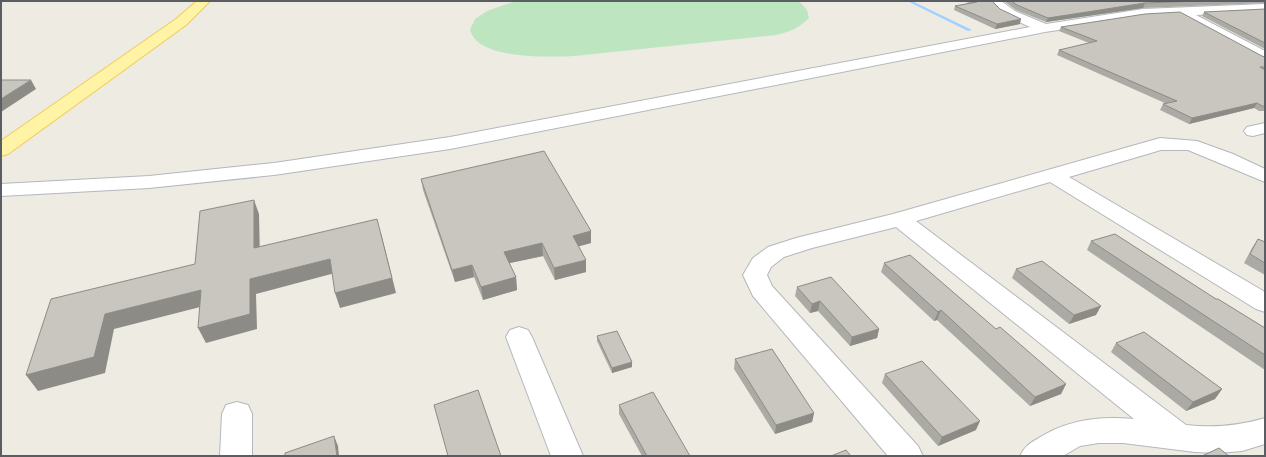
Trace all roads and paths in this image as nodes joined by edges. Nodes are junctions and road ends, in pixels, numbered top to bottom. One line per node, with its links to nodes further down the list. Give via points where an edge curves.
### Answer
1 (994, 1): 5 (street, via 1004,10)
2 (200, 5): 7 (main road, via 127,62)
3 (1265, 8): 4 (street)
4 (1178, 11): 5 (street, via 1118,16); 6 (street)
5 (1045, 28): 10 (street, via 442,144 274,169 149,182)
6 (1265, 57)
7 (1, 150)
8 (1052, 176): 9 (street, via 1160,144 1190,145); 11 (street); 12 (street)
9 (1265, 176)
10 (1, 190)
11 (900, 219): 16 (street); 19 (street, via 776,252 761,262 755,275 762,290)
12 (1265, 303)
13 (519, 338): 18 (street)
14 (237, 414): 17 (street)
15 (1265, 431): 16 (street, via 1230,440)
16 (1179, 437): 20 (street, via 1108,430 1075,435)
17 (236, 456)
18 (567, 456)
19 (907, 456)
20 (1036, 456)

